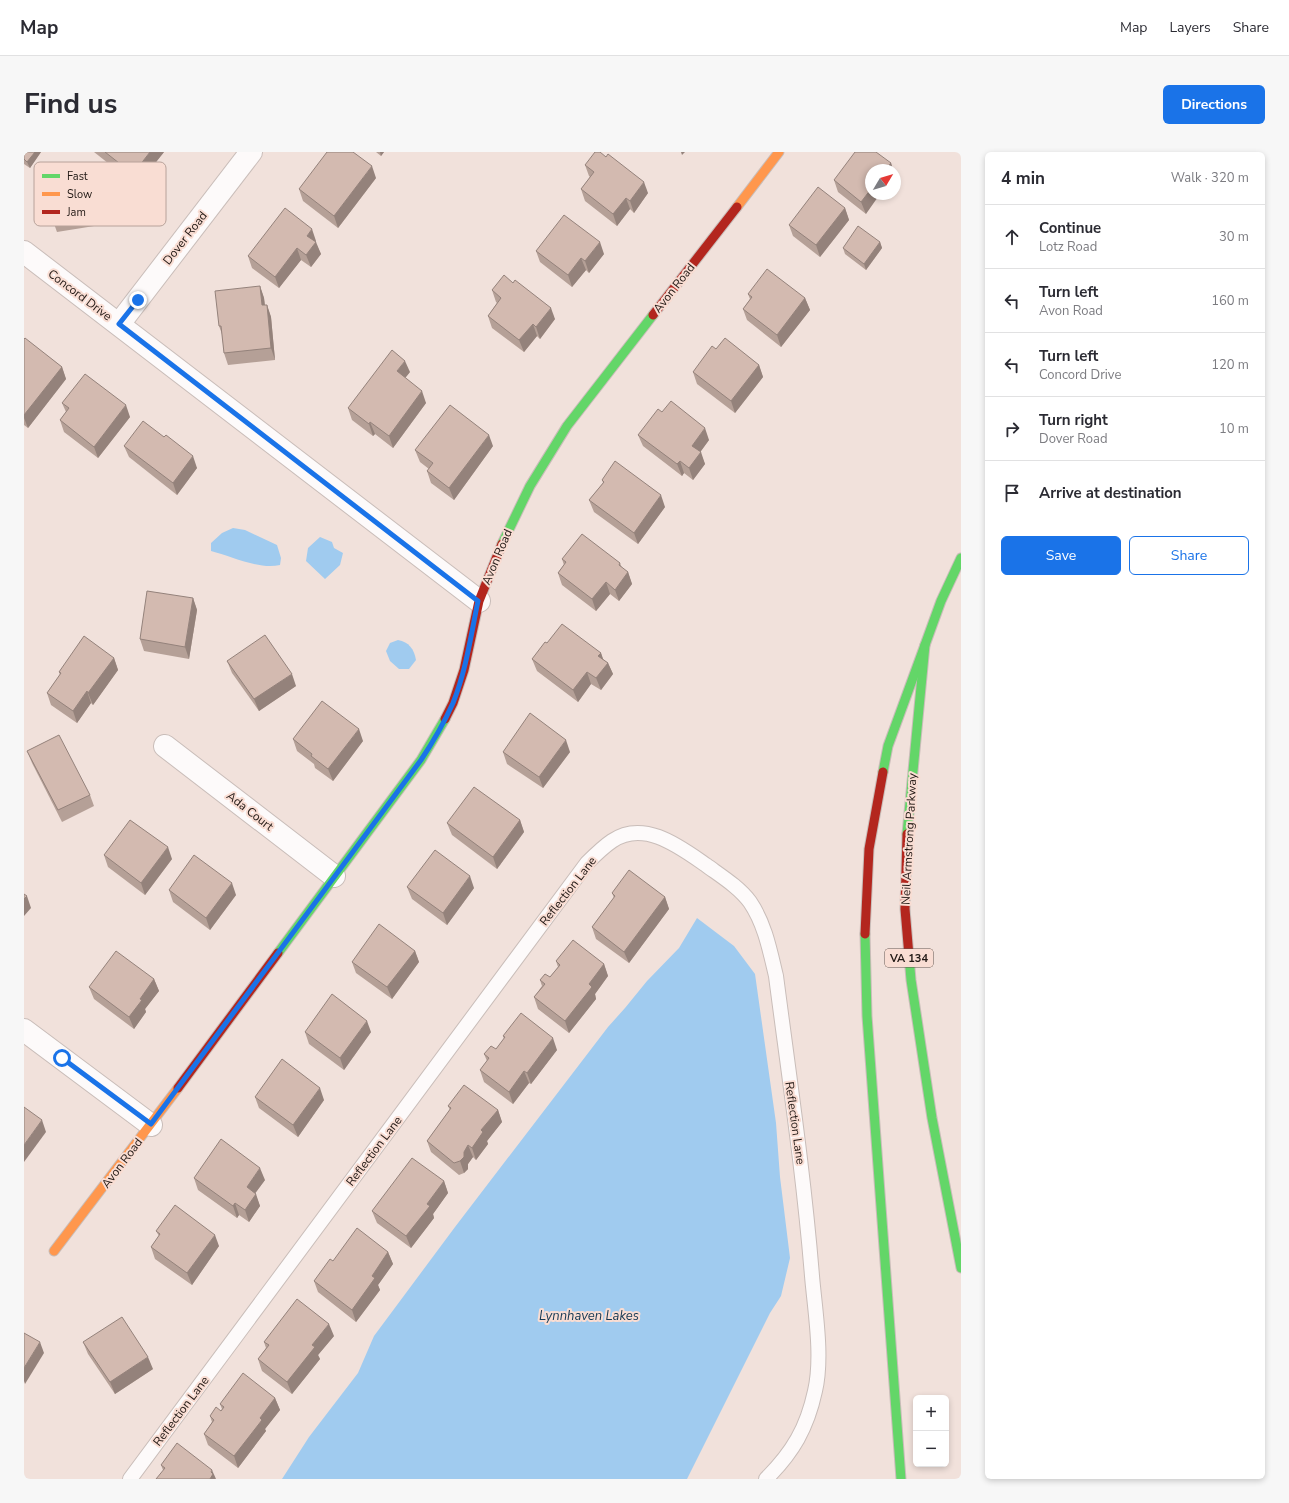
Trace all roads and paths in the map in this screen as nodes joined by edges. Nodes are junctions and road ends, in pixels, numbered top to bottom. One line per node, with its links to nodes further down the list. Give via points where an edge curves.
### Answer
1 (251, 152): 4 (street, Dover Road)
2 (779, 152): 6 (main road, Avon Road, via 567,426 530,486 507,532)
3 (24, 252): 4 (street, Concord Drive)
4 (119, 324): 6 (street, Concord Drive)
5 (961, 558): 7 (main road, Neil Armstrong Parkway / VA 134, via 941,601)
6 (478, 601): 9 (main road, Avon Road, via 464,670 453,702 437,734 421,760)
7 (925, 645): 13 (main road, Neil Armstrong Parkway / VA 134, via 906,840 905,909 911,980 932,1118); 16 (main road, via 888,746 870,850 865,936 867,1016)
8 (165, 746): 9 (street, Ada Court)
9 (334, 876): 11 (main road, Avon Road)
10 (24, 1030): 11 (street)
11 (151, 1124): 12 (main road, Avon Road)
12 (54, 1251)
13 (961, 1268)
14 (130, 1479): 15 (lane, Reflection Lane, via 587,863 613,840 629,834 645,833 676,844 725,879 749,901 767,939 776,976 807,1209 818,1373 807,1421 790,1452)
15 (766, 1479)
16 (900, 1479)

